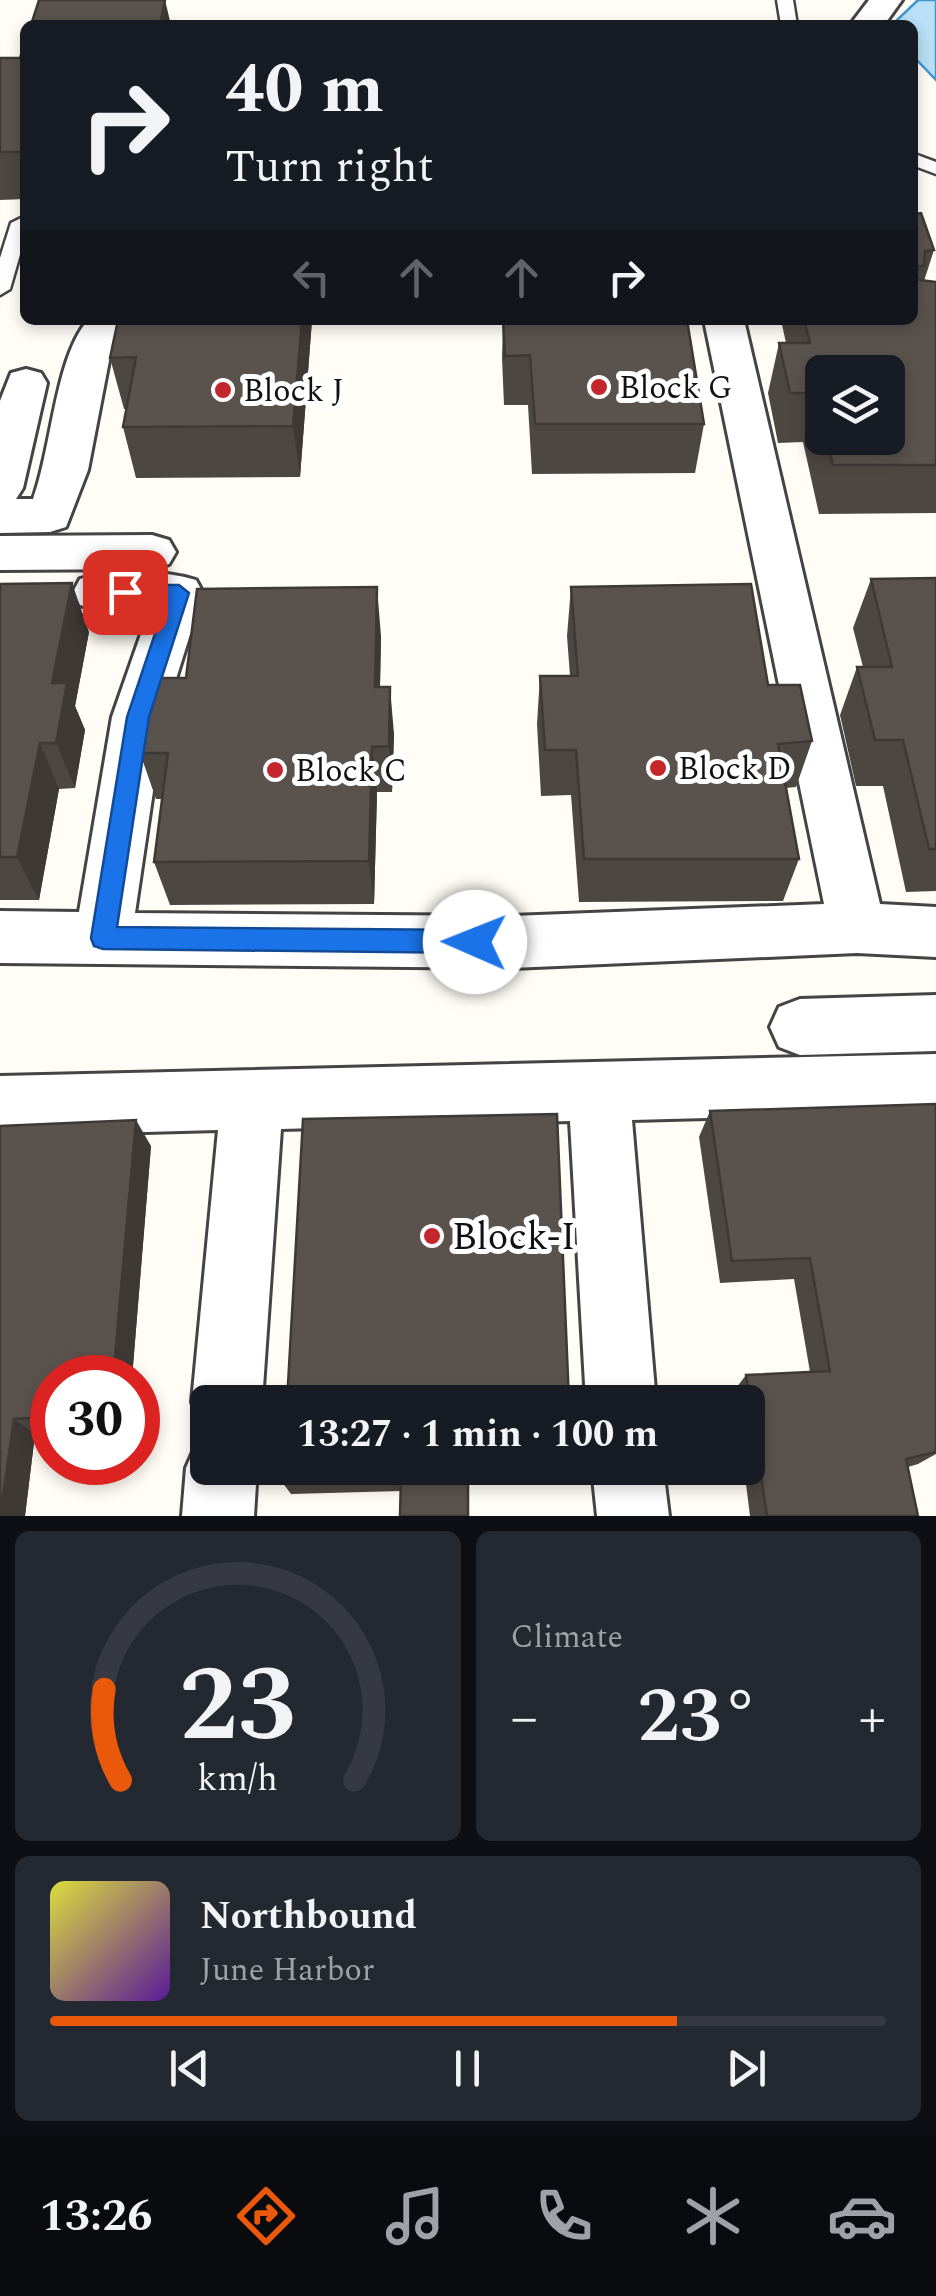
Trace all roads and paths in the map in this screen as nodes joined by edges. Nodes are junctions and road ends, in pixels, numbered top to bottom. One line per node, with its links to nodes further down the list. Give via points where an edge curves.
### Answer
1 (886, 0): 2 (street)
2 (870, 20)
3 (20, 223): 4 (lane)
4 (0, 291)
5 (107, 325): 9 (street, via 92,342 50,515)
6 (725, 325): 13 (street)
7 (26, 383): 8 (street)
8 (0, 488)
9 (0, 516)
10 (152, 552): 11 (street)
11 (0, 554)
12 (98, 592): 16 (street, via 179,593 138,717)
13 (856, 928): 14 (street); 16 (street, via 512,942)
14 (936, 932)
15 (0, 937): 16 (street)
16 (103, 938)
17 (936, 1023): 18 (street)
18 (800, 1027)
19 (936, 1082): 20 (street)
20 (599, 1091): 21 (street); 24 (street)
21 (252, 1102): 22 (street); 23 (street)
22 (0, 1106)
23 (229, 1385)
24 (620, 1385)
25 (221, 1485): 27 (street)
26 (629, 1485): 28 (street)
27 (218, 1516)
28 (632, 1516)

